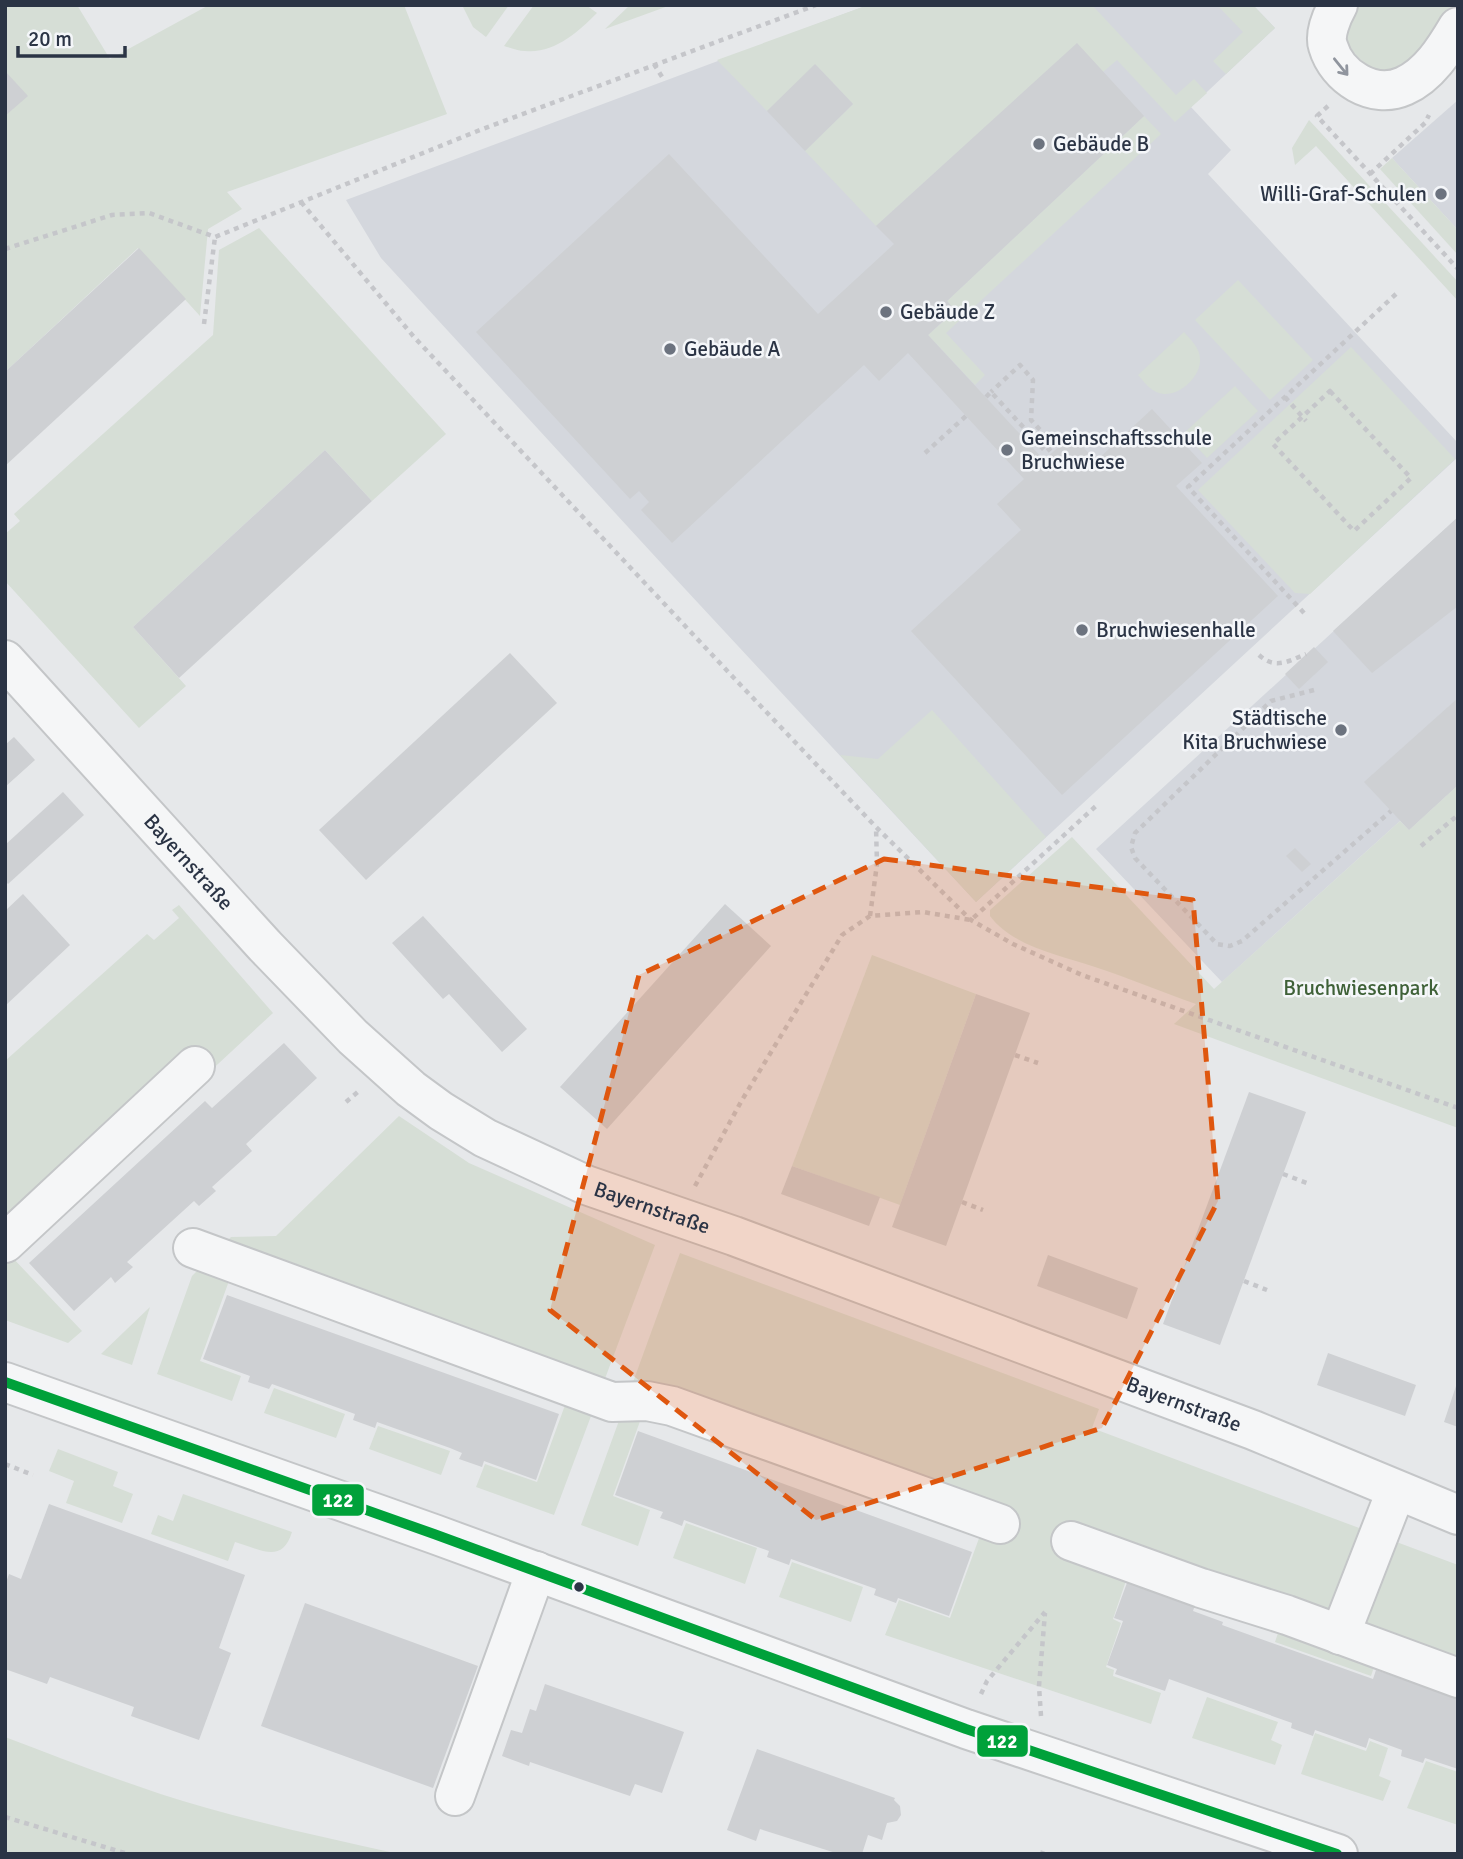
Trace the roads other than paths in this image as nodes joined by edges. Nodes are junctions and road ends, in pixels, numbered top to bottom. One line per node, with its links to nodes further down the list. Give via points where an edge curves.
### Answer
1 (1338, 5): 2 (street, one-way to 2, via 1327,44 1339,69 1359,85 1382,91 1402,88 1417,79)
2 (1458, 27)
3 (5, 660): 8 (street, Bayernstraße, via 265,946 384,1067 485,1138 586,1185 1253,1430)
4 (195, 1066): 5 (street)
5 (5, 1243)
6 (193, 1248): 10 (street, via 612,1402 672,1406)
7 (5, 1382): 12 (street)
8 (1396, 1491): 9 (street, Bayernstraße); 13 (street)
9 (1458, 1515)
10 (1000, 1524)
11 (1070, 1541): 13 (street)
12 (536, 1571): 15 (street); 16 (street, via 966,1729)
13 (1340, 1635): 14 (street)
14 (1457, 1677)
15 (454, 1796)
16 (1338, 1854)

